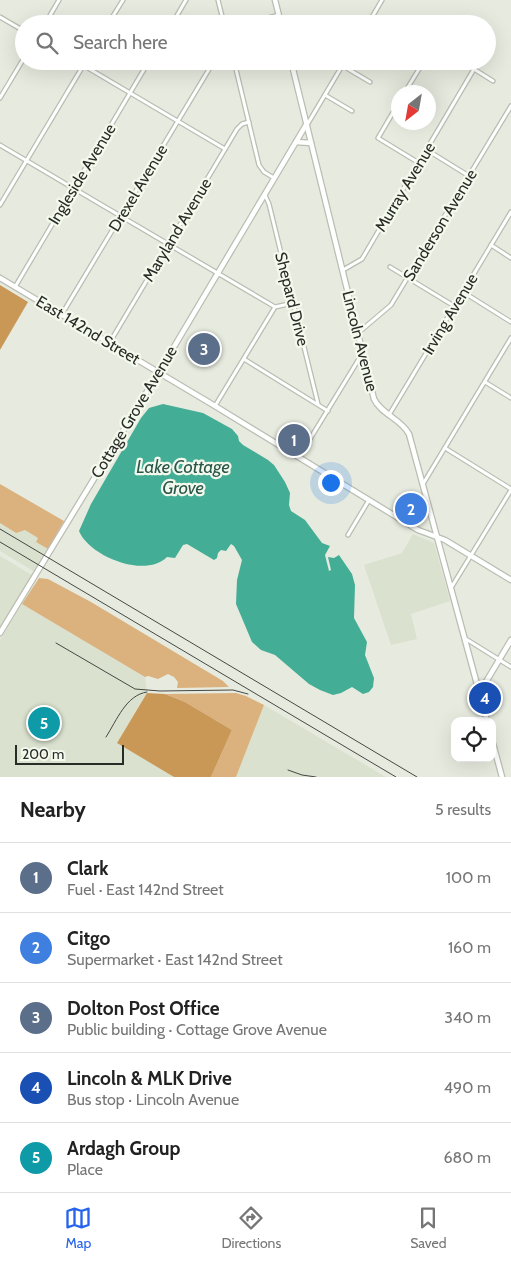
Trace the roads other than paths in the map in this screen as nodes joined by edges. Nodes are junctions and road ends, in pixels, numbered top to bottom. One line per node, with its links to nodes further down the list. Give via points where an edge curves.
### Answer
1 (59, 0): 7 (street)
2 (123, 0): 8 (street)
3 (186, 0): 9 (street)
4 (218, 0): 10 (street)
5 (275, 0): 11 (street)
6 (382, 0): 12 (street)
7 (50, 15)
8 (114, 15)
9 (177, 15)
10 (222, 15)
11 (279, 15)
12 (373, 15)
13 (0, 17): 14 (street)
14 (15, 26)
15 (17, 70): 31 (street)
16 (81, 70): 43 (street)
17 (90, 70): 29 (street)
18 (144, 70): 29 (street, Ingleside Avenue)
19 (209, 70): 35 (street, Drexel Avenue)
20 (236, 70): 36 (street)
21 (293, 70): 37 (street, Lincoln Avenue)
22 (341, 70): 30 (street, Cottage Grove Avenue)
23 (350, 70): 27 (street)
24 (419, 70): 28 (street)
25 (474, 70): 26 (street); 42 (street, Murray Avenue)
26 (493, 80)
27 (370, 82)
28 (410, 85)
29 (130, 93): 35 (street); 47 (street, Ingleside Avenue)
30 (326, 95): 33 (street); 37 (street, Cottage Grove Avenue)
31 (0, 98)
32 (511, 106): 45 (street, Sanderson Avenue)
33 (352, 111)
34 (391, 116): 44 (street, via 378,138)
35 (178, 121): 41 (street); 51 (street, Drexel Avenue)
36 (249, 122): 41 (street, Maryland Avenue, via 240,126); 46 (street, via 259,165)
37 (306, 125): 38 (street, Cottage Grove Avenue); 39 (street, Lincoln Avenue)
38 (296, 142): 39 (street); 46 (street, Cottage Grove Avenue)
39 (311, 143): 56 (street, Lincoln Avenue)
40 (0, 144): 43 (street)
41 (225, 149): 52 (street, Maryland Avenue)
42 (427, 150): 44 (street, Murray Avenue); 45 (street)
43 (27, 160): 47 (street); 49 (street)
44 (419, 163): 56 (street, Murray Avenue, via 362,259)
45 (470, 176): 59 (street, Sanderson Avenue)
46 (274, 178): 48 (street, Cottage Grove Avenue)
47 (74, 188): 51 (street); 60 (street, Ingleside Avenue)
48 (265, 195): 57 (street, Cottage Grove Avenue); 62 (street, Shepard Drive)
49 (0, 205)
50 (511, 212): 53 (street, Irving Avenue)
51 (122, 216): 52 (street); 65 (street, Drexel Avenue)
52 (169, 244): 57 (street); 69 (street, Maryland Avenue)
53 (491, 246): 54 (street); 61 (street, Irving Avenue)
54 (511, 258)
55 (390, 267): 59 (street)
56 (342, 270): 67 (street, Lincoln Avenue)
57 (218, 272): 64 (street); 72 (street, Cottage Grove Avenue)
58 (0, 278): 60 (street, East 142nd Street)
59 (408, 278): 63 (street); 67 (street, Sanderson Avenue, via 386,311)
60 (15, 287): 65 (street, East 142nd Street)
61 (462, 292): 63 (street, Irving Avenue); 66 (street)
62 (293, 303): 64 (street); 75 (street, Shepard Drive)
63 (454, 306): 78 (street, Irving Avenue)
64 (275, 307): 71 (street)
65 (62, 314): 69 (street, East 142nd Street)
66 (511, 322)
67 (358, 334): 70 (street, Lincoln Avenue)
68 (511, 338): 73 (street)
69 (110, 342): 72 (street, East 142nd Street)
70 (362, 354): 77 (street); 78 (street, Lincoln Avenue, via 376,402)
71 (244, 359): 75 (street); 76 (street)
72 (159, 372): 76 (street, East 142nd Street); 89 (street, Cottage Grove Avenue)
73 (485, 382): 74 (street); 79 (street)
74 (511, 398)
75 (318, 404): 77 (street)
76 (215, 406): 80 (street, East 142nd Street)
77 (328, 411): 80 (street)
78 (389, 415): 81 (street, Lincoln Avenue, via 409,434)
79 (445, 448): 81 (street); 82 (street)
80 (299, 457): 83 (street, East 142nd Street)
81 (423, 484): 85 (street, Lincoln Avenue)
82 (511, 489): 86 (street)
83 (369, 500): 84 (street); 85 (street, East 142nd Street, via 418,530)
84 (348, 535)
85 (438, 538): 86 (street, East 142nd Street); 88 (street, Lincoln Avenue)
86 (471, 556): 87 (street, East 142nd Street); 88 (street)
87 (511, 580)
88 (451, 588): 90 (street, Lincoln Avenue)
89 (0, 633)
90 (466, 639): 92 (street); 94 (street, Lincoln Avenue)
91 (511, 640): 92 (street)
92 (499, 660): 93 (street); 94 (street)
93 (511, 667)
94 (480, 692): 95 (street, Lincoln Avenue)
95 (486, 717)
96 (496, 755): 97 (street)
97 (502, 777)

